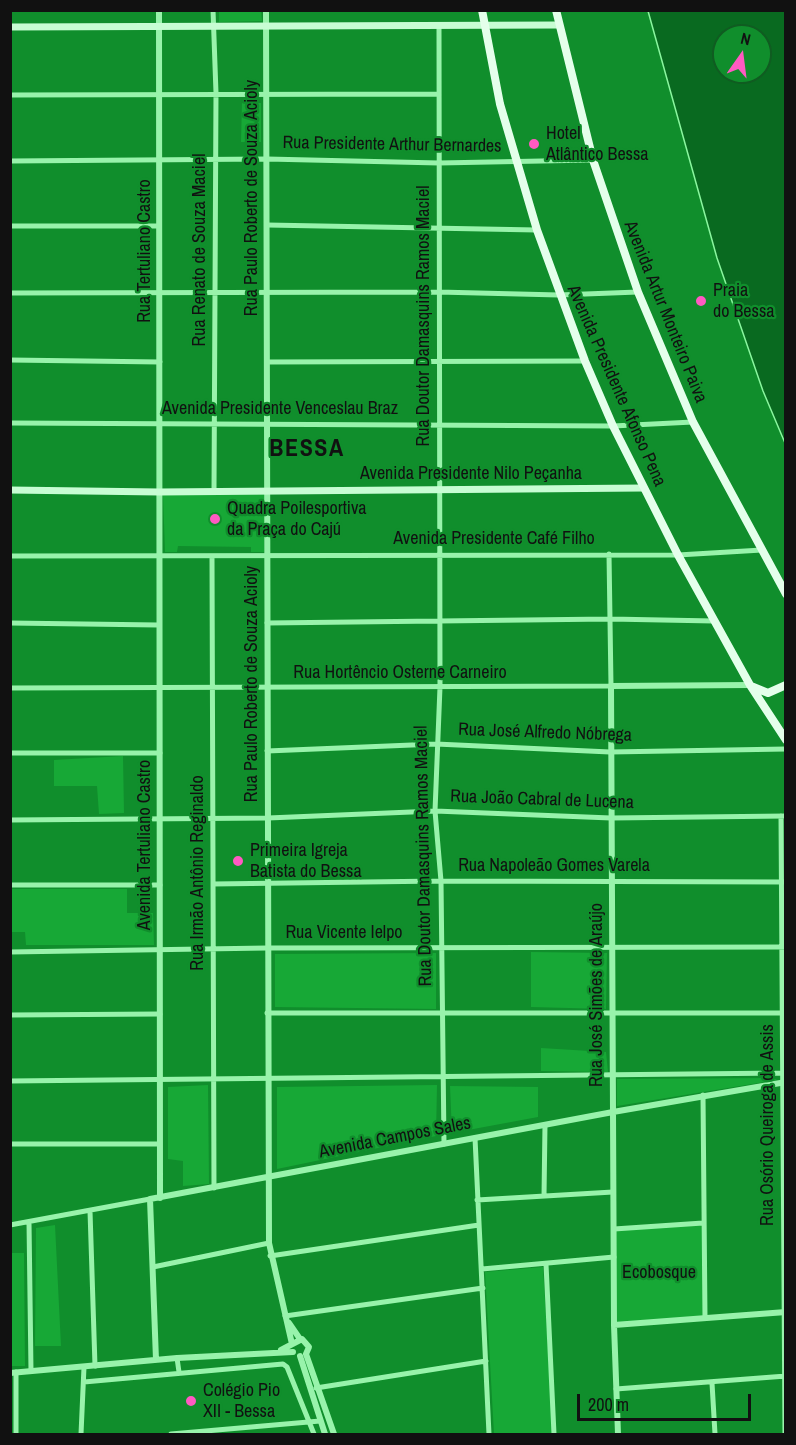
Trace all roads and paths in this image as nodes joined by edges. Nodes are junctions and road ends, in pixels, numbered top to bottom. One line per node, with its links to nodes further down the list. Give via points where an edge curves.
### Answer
1 (159, 10): 10 (street, Rua Tertuliano Castro)
2 (213, 10): 7 (street, Rua Renato de Souza Maciel)
3 (266, 10): 12 (street, Rua Paulo Roberto de Souza Acioly)
4 (482, 10): 8 (main road, Avenida Presidente Afonso Pena)
5 (556, 10): 6 (main road, Avenida Artur Monteiro Paiva)
6 (558, 25): 8 (main road); 21 (main road, Avenida Artur Monteiro Paiva)
7 (214, 26): 10 (main road); 12 (main road); 14 (street, Rua Renato de Souza Maciel)
8 (484, 26): 11 (main road); 23 (main road, Avenida Presidente Afonso Pena)
9 (10, 27): 10 (main road)
10 (159, 27): 13 (street, Rua Tertuliano Castro)
11 (439, 27): 12 (main road); 15 (street, Rua Doutor Damasquins Ramos Maciel)
12 (266, 28): 17 (street, Rua Paulo Roberto de Souza Acioly)
13 (160, 93): 14 (street); 16 (street); 20 (street, Rua Tertuliano Castro)
14 (216, 93): 17 (street); 18 (street, Rua Renato de Souza Maciel)
15 (437, 94): 17 (street); 24 (street, Rua Doutor Damasquins Ramos Maciel)
16 (10, 95)
17 (266, 95): 19 (street, Rua Paulo Roberto de Souza Acioly)
18 (215, 159): 19 (street, Rua Presidente Arthur Bernardes); 20 (street, Rua Presidente Arthur Bernardes); 35 (street, Rua Renato de Souza Maciel)
19 (267, 159): 24 (street, Rua Presidente Arthur Bernardes); 25 (street, Rua Paulo Roberto de Souza Acioly)
20 (160, 160): 22 (street, Rua Presidente Arthur Bernardes); 27 (street, Rua Tertuliano Castro)
21 (593, 160): 23 (street, Rua Presidente Arthur Bernardes); 33 (main road, Avenida Artur Monteiro Paiva)
22 (10, 161)
23 (517, 161): 24 (street, Rua Presidente Arthur Bernardes); 29 (main road, Avenida Presidente Afonso Pena)
24 (439, 164): 28 (street, Rua Doutor Damasquins Ramos Maciel)
25 (267, 225): 28 (street); 31 (street, Rua Paulo Roberto de Souza Acioly)
26 (10, 226): 27 (street)
27 (159, 226): 30 (street, Rua Tertuliano Castro)
28 (438, 227): 29 (street); 32 (street, Rua Doutor Damasquins Ramos Maciel)
29 (537, 230): 36 (main road, Avenida Presidente Afonso Pena)
30 (160, 292): 34 (street); 35 (street); 40 (street, Rua Tertuliano Castro)
31 (267, 292): 32 (street); 35 (street); 41 (street, Rua Paulo Roberto de Souza Acioly)
32 (438, 292): 36 (street); 38 (street, Rua Doutor Damasquins Ramos Maciel)
33 (638, 292): 36 (street); 42 (main road, Avenida Artur Monteiro Paiva)
34 (10, 293)
35 (216, 293): 45 (street, Rua Renato de Souza Maciel)
36 (559, 295): 39 (main road, Avenida Presidente Afonso Pena)
37 (10, 360): 40 (street)
38 (438, 360): 39 (street); 41 (street); 47 (street, Rua Doutor Damasquins Ramos Maciel)
39 (585, 361): 48 (main road, Avenida Presidente Afonso Pena)
40 (160, 362): 44 (street, Rua Tertuliano Castro)
41 (268, 362): 46 (street, Rua Paulo Roberto de Souza Acioly)
42 (693, 422): 48 (street, Avenida Presidente Venceslau Braz); 55 (main road, Avenida Artur Monteiro Paiva)
43 (10, 423): 44 (street, Avenida Presidente Venceslau Braz)
44 (160, 423): 45 (street, Avenida Presidente Venceslau Braz); 54 (street, Rua Tertuliano Castro)
45 (213, 423): 46 (street, Avenida Presidente Venceslau Braz); 52 (street, Rua Renato de Souza Maciel)
46 (267, 423): 47 (street, Avenida Presidente Venceslau Braz); 50 (street, Rua Paulo Roberto de Souza Acioly)
47 (440, 424): 48 (street, Avenida Presidente Venceslau Braz); 53 (street, Rua Doutor Damasquins Ramos Maciel)
48 (613, 426): 49 (main road, Avenida Presidente Afonso Pena)
49 (644, 488): 53 (main road, Avenida Presidente Nilo Peçanha); 58 (main road, Avenida Presidente Afonso Pena)
50 (266, 489): 52 (main road, Avenida Presidente Nilo Peçanha); 53 (main road, Avenida Presidente Nilo Peçanha); 60 (street, Rua Paulo Roberto de Souza Acioly)
51 (10, 490): 54 (main road, Avenida Presidente Nilo Peçanha)
52 (214, 490): 54 (main road, Avenida Presidente Nilo Peçanha)
53 (440, 490): 56 (street, Rua Doutor Damasquins Ramos Maciel)
54 (159, 492): 61 (street, Avenida Tertuliano Castro)
55 (762, 550): 58 (street, Avenida Presidente Café Filho); 63 (main road, Avenida Artur Monteiro Paiva)
56 (439, 554): 57 (street, Avenida Presidente Café Filho); 60 (street, Avenida Presidente Café Filho); 66 (street, Rua Doutor Damasquins Ramos Maciel)
57 (609, 554): 58 (street, Avenida Presidente Café Filho); 64 (street, Rua José Simões de Araújo)
58 (678, 555): 65 (main road, Avenida Presidente Afonso Pena)
59 (10, 556): 61 (street, Avenida Presidente Café Filho)
60 (266, 556): 62 (street, Avenida Presidente Café Filho); 68 (street, Rua Paulo Roberto de Souza Acioly)
61 (158, 557): 62 (street, Avenida Presidente Café Filho); 69 (street, Avenida Tertuliano Castro)
62 (212, 557): 76 (street, Rua Irmão Antônio Reginaldo)
63 (786, 594)
64 (610, 619): 65 (street); 66 (street); 72 (street, Rua José Simões de Araújo)
65 (714, 621): 70 (main road, Avenida Presidente Afonso Pena)
66 (440, 622): 68 (street); 73 (street, Rua Doutor Damasquins Ramos Maciel)
67 (10, 623): 69 (street)
68 (267, 623): 77 (street, Rua Paulo Roberto de Souza Acioly)
69 (159, 625): 75 (street, Avenida Tertuliano Castro)
70 (750, 685): 72 (street, Rua Hortêncio Osterne Carneiro); 78 (main road, Rua Hortêncio Osterne Carneiro); 79 (main road, Avenida Presidente Afonso Pena)
71 (786, 685): 78 (main road)
72 (611, 686): 73 (street, Rua Hortêncio Osterne Carneiro); 84 (street, Rua José Simões de Araújo)
73 (440, 687): 77 (street, Rua Hortêncio Osterne Carneiro); 81 (street, Rua Doutor Damasquins Ramos Maciel)
74 (10, 688): 75 (street, Rua Hortêncio Osterne Carneiro)
75 (159, 688): 76 (street, Rua Hortêncio Osterne Carneiro); 86 (street, Avenida Tertuliano Castro)
76 (213, 688): 77 (street, Rua Hortêncio Osterne Carneiro); 89 (street, Rua Irmão Antônio Reginaldo)
77 (268, 689): 83 (street, Rua Paulo Roberto de Souza Acioly)
78 (768, 693): 79 (main road, Avenida Presidente Afonso Pena)
79 (770, 716): 80 (main road, Avenida Presidente Afonso Pena)
80 (786, 740)
81 (436, 744): 83 (street, Rua José Alfredo Nóbrega); 84 (street, Rua José Alfredo Nóbrega); 87 (street, Rua Doutor Damasquins Ramos Maciel)
82 (786, 749): 84 (street, Rua José Alfredo Nóbrega)
83 (267, 752): 90 (street, Rua Paulo Roberto de Souza Acioly)
84 (610, 752): 91 (street, Rua José Simões de Araújo)
85 (10, 753): 86 (street)
86 (160, 753): 92 (street, Avenida Tertuliano Castro)
87 (435, 812): 90 (street, Rua João Cabral de Lucena); 91 (street, Rua João Cabral de Lucena); 94 (street, Rua Doutor Damasquins Ramos Maciel)
88 (783, 816): 91 (street, Rua João Cabral de Lucena); 96 (street, Rua Osório Queiroga de Assis)
89 (212, 818): 90 (street, Rua João Cabral de Lucena); 92 (street, Rua João Cabral de Lucena); 98 (street, Rua Irmão Antônio Reginaldo)
90 (268, 818): 97 (street, Rua Paulo Roberto de Souza Acioly)
91 (611, 818): 95 (street, Rua José Simões de Araújo)
92 (160, 819): 93 (street, Rua João Cabral de Lucena); 100 (street, Avenida Tertuliano Castro)
93 (10, 820)
94 (441, 881): 95 (street, Rua Napoleão Gomes Varela); 97 (street, Rua Napoleão Gomes Varela); 103 (street, Rua Doutor Damasquins Ramos Maciel)
95 (612, 882): 96 (street, Rua Napoleão Gomes Varela); 104 (street, Rua José Simões de Araújo)
96 (784, 882): 101 (street, Rua Osório Queiroga de Assis)
97 (267, 883): 98 (street, Rua Napoleão Gomes Varela); 102 (street, Rua Paulo Roberto de Souza Acioly)
98 (213, 884): 106 (street, Rua Irmão Antônio Reginaldo)
99 (10, 885): 100 (street)
100 (160, 885): 105 (street, Avenida Tertuliano Castro)
101 (784, 947): 104 (street, Rua Vicente Ielpo); 111 (street, Rua Osório Queiroga de Assis)
102 (267, 948): 103 (street, Rua Vicente Ielpo); 106 (street, Rua Vicente Ielpo); 108 (street, Rua Paulo Roberto de Souza Acioly)
103 (441, 948): 104 (street, Rua Vicente Ielpo); 109 (street, Rua Doutor Damasquins Ramos Maciel)
104 (613, 948): 110 (street, Rua José Simões de Araújo)
105 (160, 950): 106 (street, Rua Vicente Ielpo); 107 (street, Rua Vicente Ielpo); 112 (street, Avenida Tertuliano Castro)
106 (214, 950): 116 (street, Rua Irmão Antônio Reginaldo)
107 (10, 952)
108 (267, 1013): 109 (street); 118 (street, Rua Paulo Roberto de Souza Acioly)
109 (441, 1013): 110 (street); 119 (street, Rua Doutor Damasquins Ramos Maciel)
110 (613, 1013): 111 (street); 115 (street, Rua José Simões de Araújo)
111 (784, 1013): 114 (street, Rua Osório Queiroga de Assis)
112 (160, 1014): 113 (street); 117 (street, Avenida Tertuliano Castro)
113 (10, 1015)
114 (784, 1073): 115 (street); 121 (street, Rua Osório Queiroga de Assis)
115 (613, 1076): 119 (street); 123 (street, Rua José Simões de Araújo)
116 (214, 1077): 117 (street); 118 (street); 131 (street, Rua Irmão Antônio Reginaldo)
117 (160, 1078): 120 (street); 127 (street, Avenida Tertuliano Castro)
118 (267, 1078): 119 (street); 130 (street, Rua Paulo Roberto de Souza Acioly)
119 (442, 1079): 128 (street, Rua Doutor Damasquins Ramos Maciel)
120 (10, 1081)
121 (785, 1082): 122 (street, Avenida Campos Sales); 129 (street, Rua Osório Queiroga de Assis)
122 (703, 1095): 123 (street, Avenida Campos Sales); 139 (street)
123 (613, 1112): 124 (street, Avenida Campos Sales); 132 (street, Rua José Simões de Araújo)
124 (545, 1125): 125 (street, Avenida Campos Sales); 133 (street)
125 (475, 1138): 128 (street, Avenida Campos Sales); 136 (street)
126 (10, 1144): 127 (street)
127 (159, 1144): 134 (street, Avenida Tertuliano Castro)
128 (444, 1144): 130 (street, Avenida Campos Sales)
129 (785, 1159): 143 (street, Rua Osório Queiroga de Assis)
130 (269, 1179): 131 (street, Avenida Campos Sales); 144 (street, Rua Paulo Roberto de Souza Acioly)
131 (214, 1188): 134 (street, Avenida Campos Sales)
132 (613, 1192): 133 (street); 142 (street, Rua José Simões de Araújo)
133 (544, 1196): 136 (street)
134 (160, 1198): 135 (street, Avenida Campos Sales)
135 (150, 1200): 137 (street, Avenida Campos Sales); 148 (street)
136 (477, 1200): 141 (street)
137 (90, 1211): 138 (street, Avenida Campos Sales); 161 (street)
138 (29, 1222): 140 (street, Avenida Campos Sales); 163 (street)
139 (703, 1223): 142 (street); 153 (street)
140 (10, 1225)
141 (479, 1225): 145 (street); 149 (street)
142 (614, 1229): 146 (street, Rua José Simões de Araújo)
143 (785, 1230): 151 (street, Rua Osório Queiroga de Assis)
144 (269, 1243): 145 (street, Rua Paulo Roberto de Souza Acioly); 148 (street)
145 (270, 1256): 152 (street, Rua Paulo Roberto de Souza Acioly)
146 (614, 1257): 147 (street); 154 (street, Rua José Simões de Araújo)
147 (546, 1263): 149 (street); 181 (street)
148 (153, 1267): 159 (street)
149 (482, 1269): 150 (street)
150 (483, 1288): 152 (street); 160 (street)
151 (785, 1312): 153 (street); 166 (street, Rua Osório Queiroga de Assis)
152 (286, 1318): 155 (street); 156 (street, Rua Paulo Roberto de Souza Acioly)
153 (705, 1318): 154 (street)
154 (614, 1325): 171 (street, Rua José Simões de Araújo)
155 (300, 1339): 156 (street); 157 (street, via 308,1344)
156 (292, 1348): 157 (street); 158 (street)
157 (303, 1355): 170 (street); 172 (street)
158 (177, 1358): 159 (street); 165 (street)
159 (156, 1360): 161 (street)
160 (486, 1360): 170 (street); 180 (street)
161 (95, 1366): 162 (street)
162 (84, 1367): 163 (street); 167 (street)
163 (31, 1371): 164 (street)
164 (13, 1372): 169 (street)
165 (179, 1372): 167 (street); 173 (street, via 283,1364)
166 (785, 1376): 168 (street); 184 (street, Rua Osório Queiroga de Assis)
167 (84, 1382): 175 (street)
168 (712, 1383): 171 (street); 183 (street)
169 (14, 1386): 174 (street)
170 (316, 1388): 179 (street)
171 (616, 1389): 182 (street, Rua José Simões de Araújo)
172 (320, 1421): 173 (street); 178 (street)
173 (310, 1424): 176 (street); 177 (street)
174 (16, 1434)
175 (81, 1434)
176 (171, 1434)
177 (314, 1434)
178 (325, 1434)
179 (334, 1434)
180 (489, 1434)
181 (555, 1434)
182 (618, 1434)
183 (715, 1434)
184 (785, 1434)

